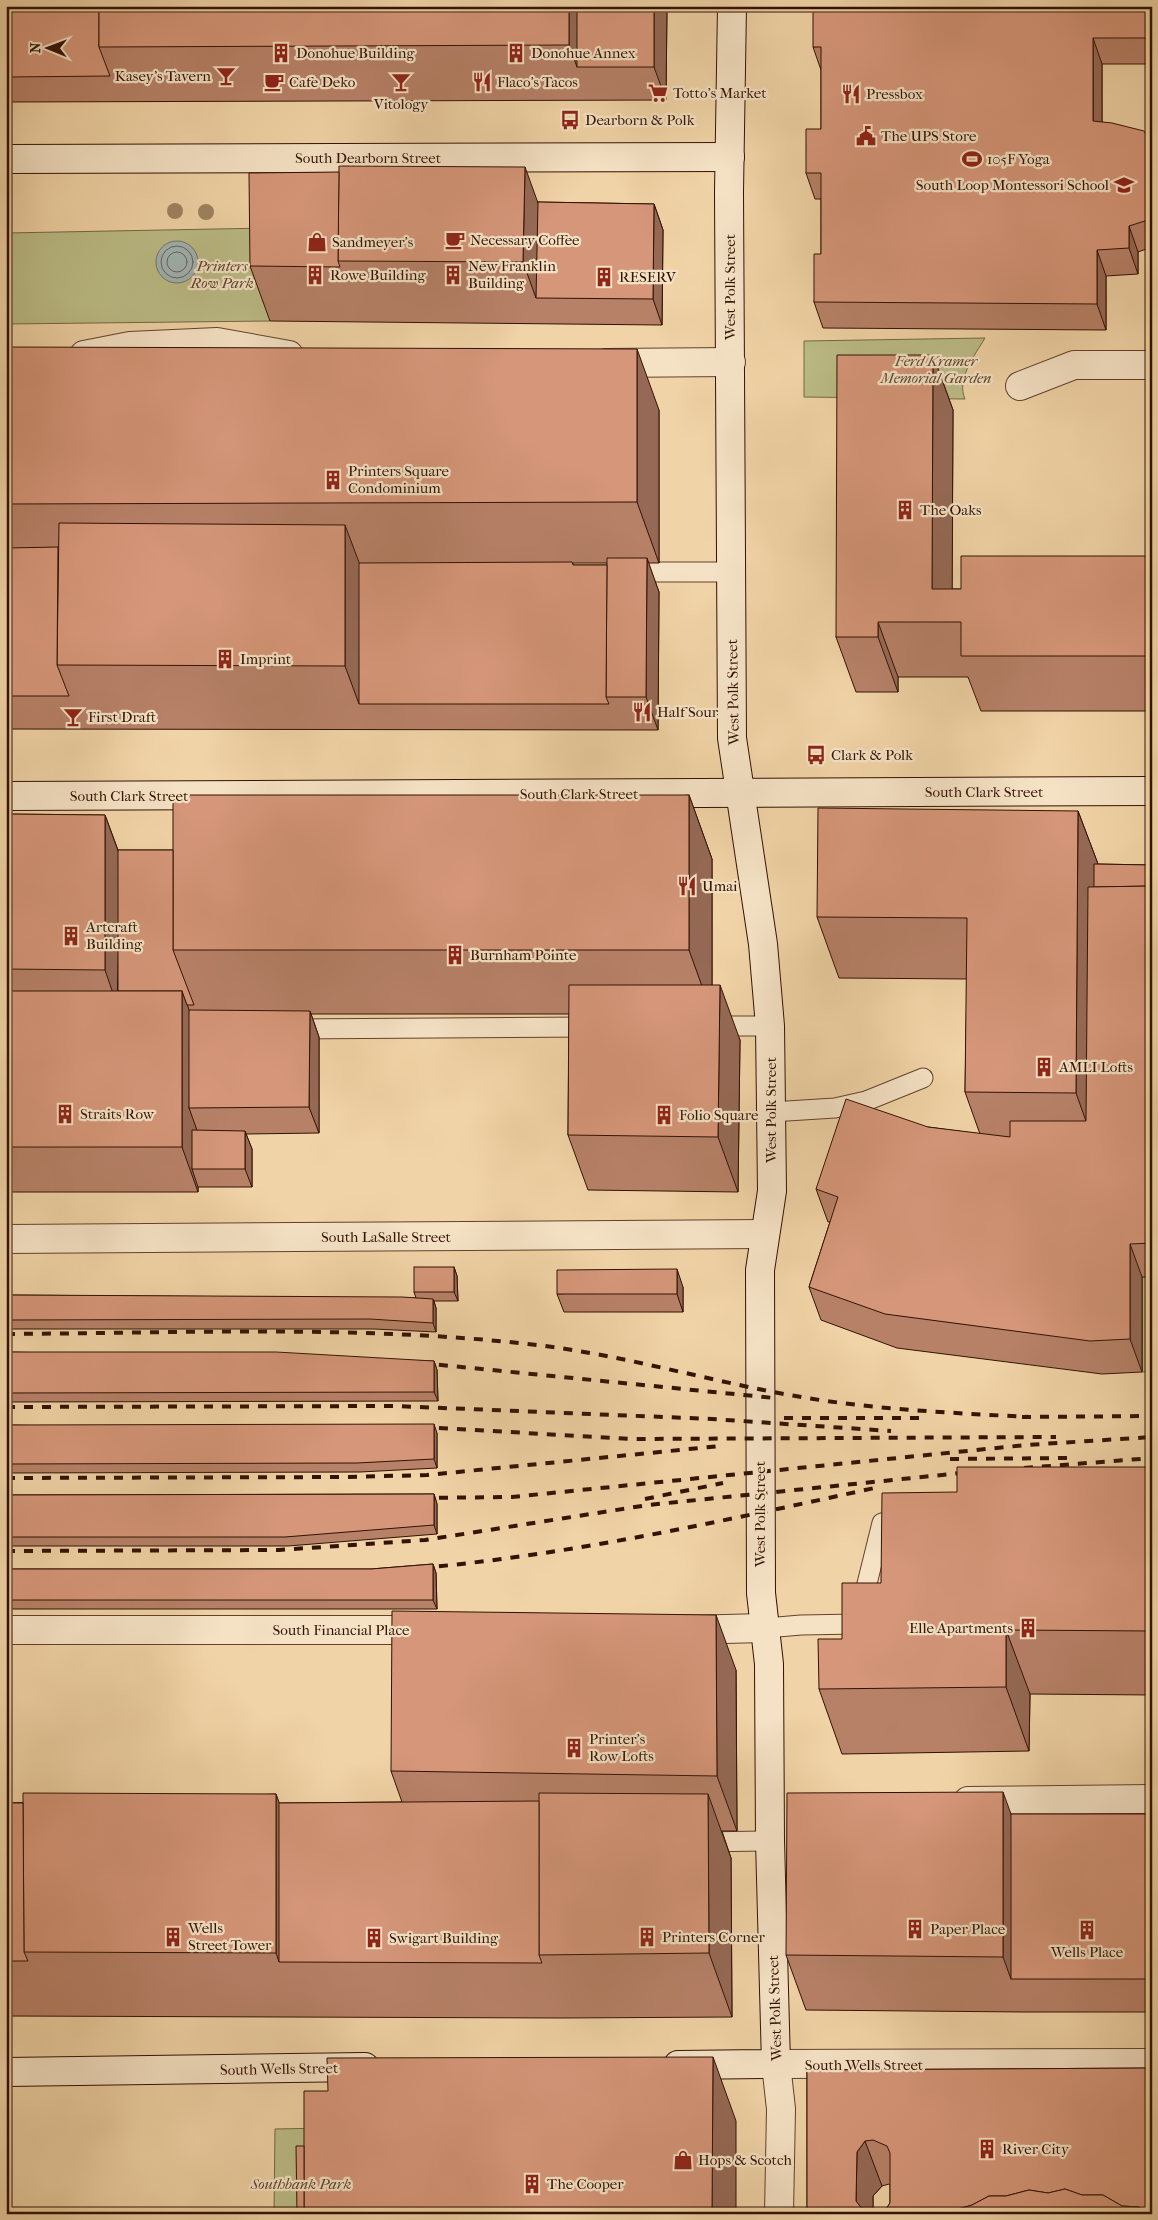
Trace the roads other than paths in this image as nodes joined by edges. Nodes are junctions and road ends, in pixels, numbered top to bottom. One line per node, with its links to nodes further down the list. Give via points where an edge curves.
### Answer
1 (732, 6): 2 (main road, West Polk Street)
2 (730, 157): 3 (main road, South Dearborn Street); 6 (main road, West Polk Street)
3 (6, 159)
4 (312, 360): 5 (main road, via 216,342 130,346)
5 (55, 361)
6 (731, 362): 7 (main road); 11 (main road, West Polk Street)
7 (586, 363)
8 (1152, 365): 9 (main road, via 1074,365)
9 (1020, 386)
10 (606, 572): 11 (lane)
11 (732, 572): 13 (main road, West Polk Street, via 732,738)
12 (1152, 792): 13 (main road, South Clark Street)
13 (741, 793): 14 (main road, South Clark Street); 16 (main road, West Polk Street, via 763,944)
14 (6, 796)
15 (695, 1026): 16 (lane)
16 (770, 1026): 20 (main road, West Polk Street)
17 (608, 1027): 18 (lane)
18 (276, 1029)
19 (923, 1078): 20 (lane, via 866,1101)
20 (771, 1112): 21 (main road, West Polk Street, via 772,1191)
21 (765, 1234): 22 (main road, South LaSalle Street); 24 (main road, West Polk Street, via 760,1270 760,1593)
22 (6, 1240)
23 (924, 1510): 24 (lane, via 882,1523 857,1624)
24 (766, 1628): 27 (main road); 31 (main road, West Polk Street)
25 (6, 1630): 26 (main road, South Financial Place)
26 (452, 1630)
27 (659, 1630)
28 (1152, 1799): 29 (main road)
29 (940, 1802)
30 (798, 1805): 31 (main road)
31 (770, 1806): 32 (main road, West Polk Street)
32 (770, 1841): 33 (lane); 35 (main road, West Polk Street)
33 (682, 1842)
34 (1152, 2063): 35 (main road, South Wells Street)
35 (776, 2064): 36 (main road, South Wells Street); 39 (main road, West Polk Street, via 781,2109)
36 (655, 2065)
37 (391, 2067): 38 (main road, South Wells Street)
38 (6, 2072)
39 (779, 2214)

